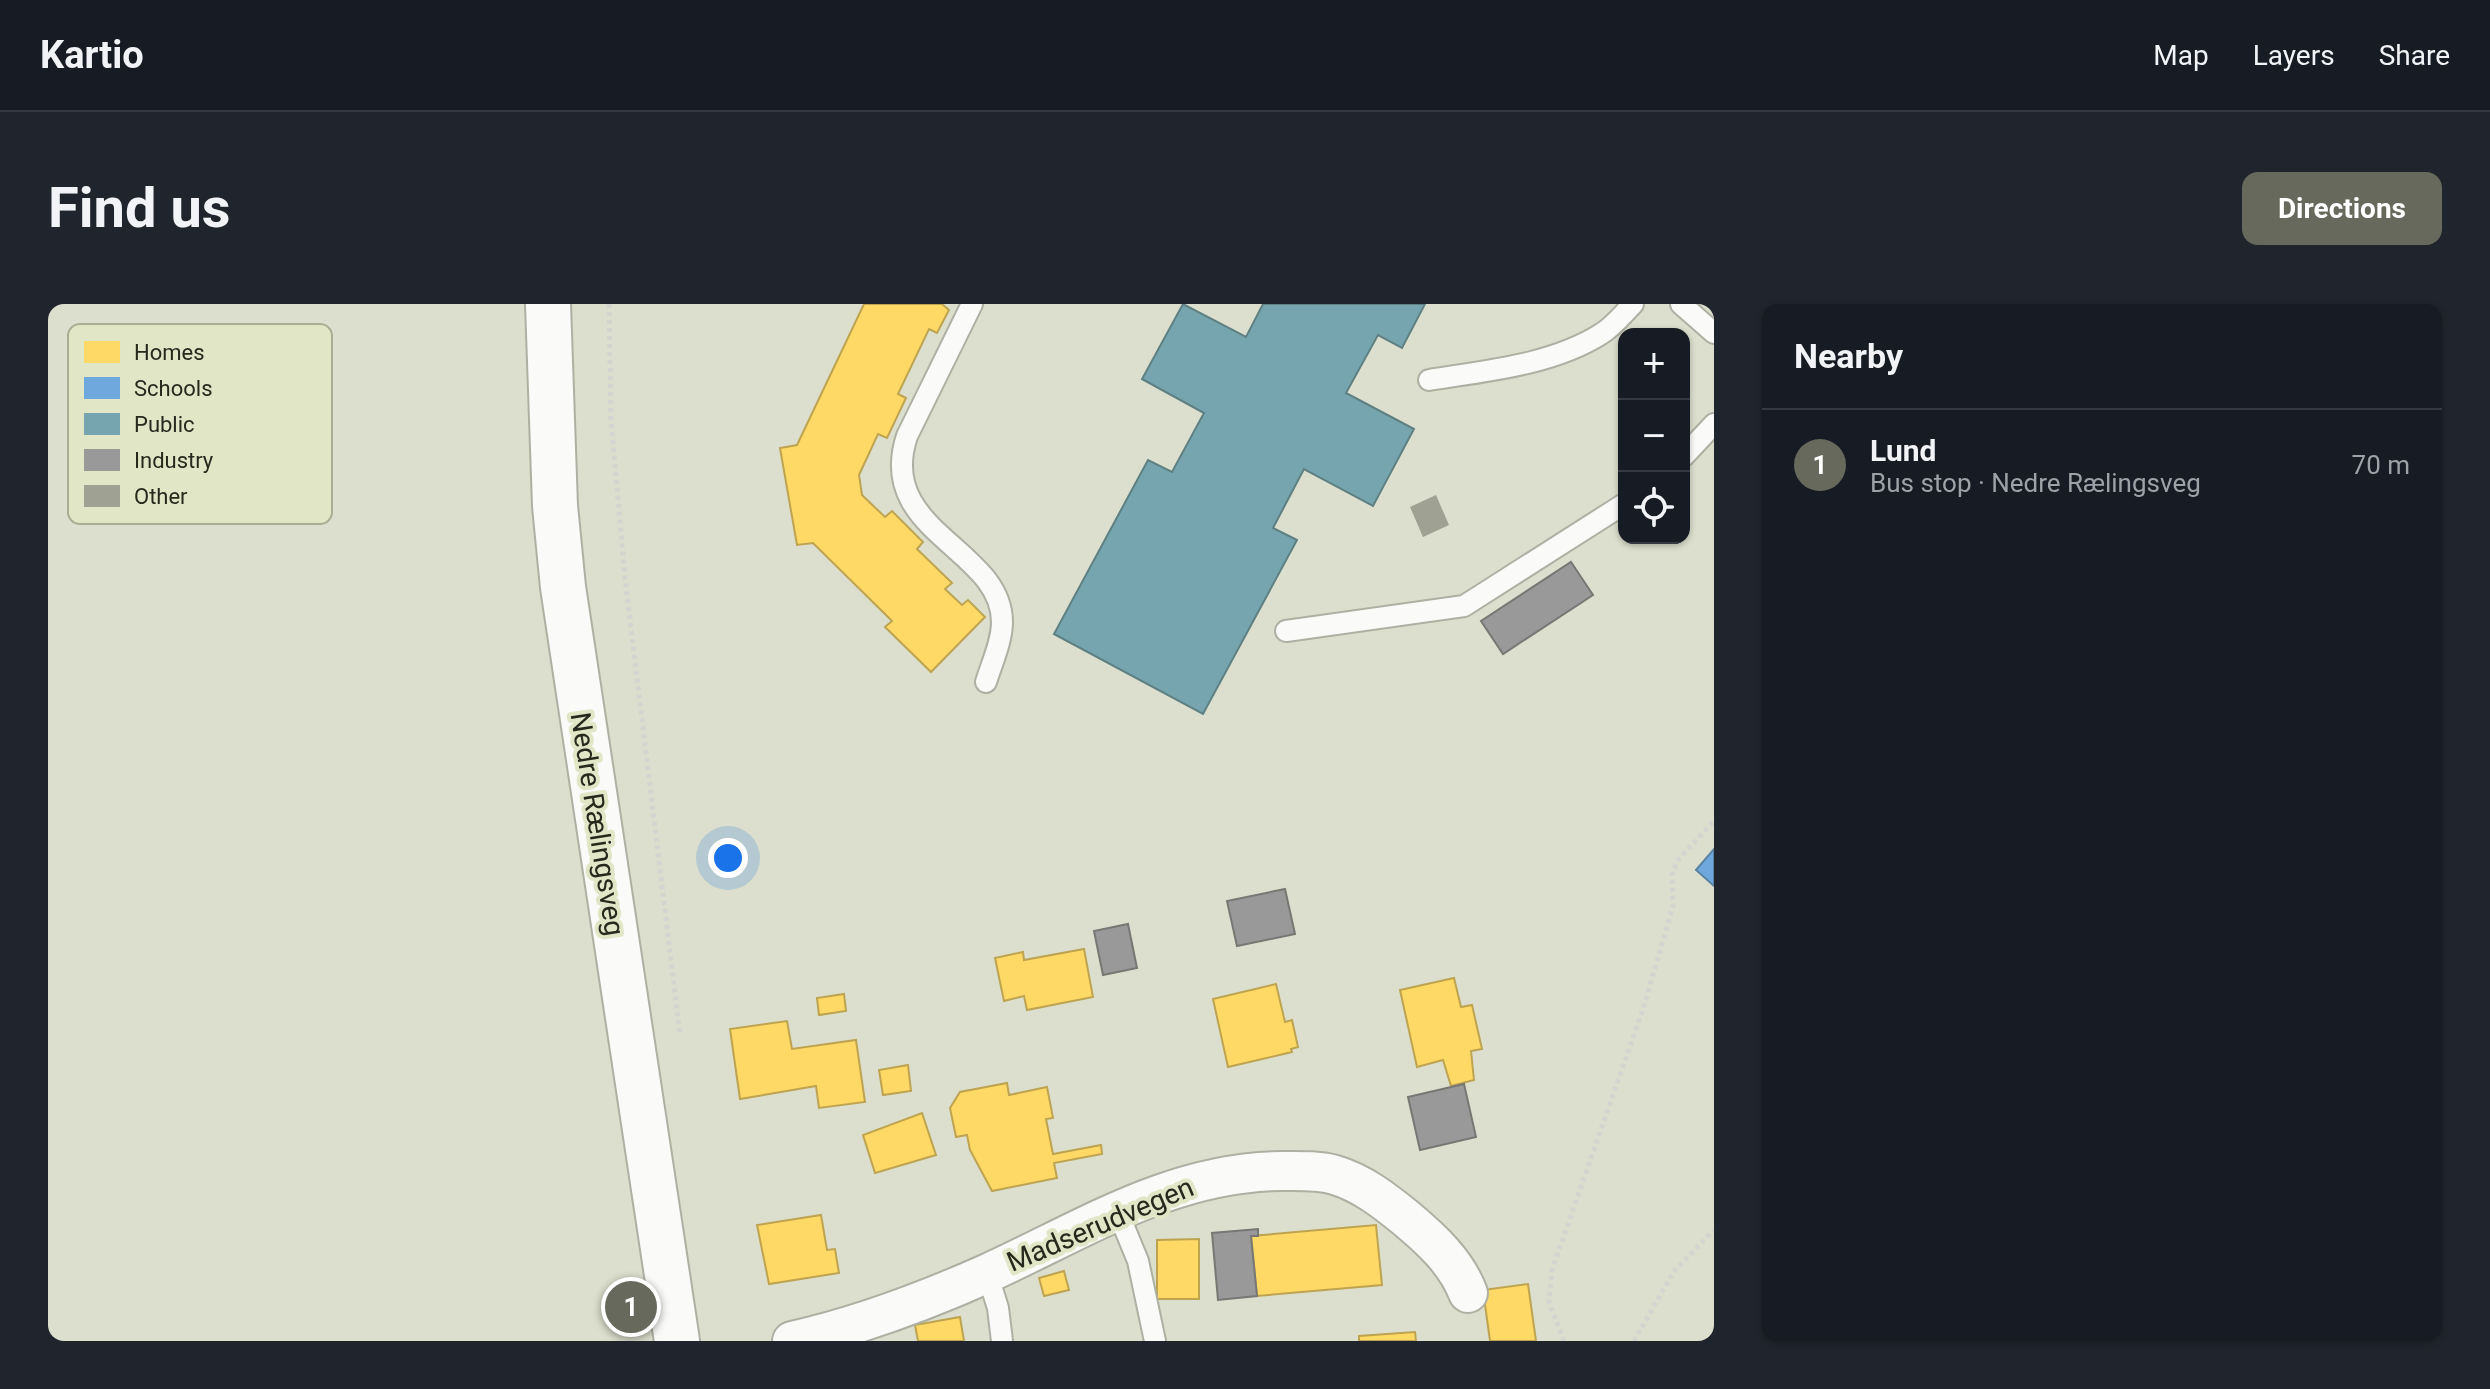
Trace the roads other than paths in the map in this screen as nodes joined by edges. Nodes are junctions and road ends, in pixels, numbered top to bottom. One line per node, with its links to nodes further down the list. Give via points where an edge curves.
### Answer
1 (548, 304): 15 (main road, Nedre Rælingsveg, via 555,506 565,600)
2 (972, 304): 11 (lane, via 907,436 900,475 919,511 995,595 1002,623)
3 (1633, 304): 6 (lane, via 1603,334 1561,352)
4 (1681, 304): 5 (lane)
5 (1714, 333)
6 (1429, 380)
7 (1714, 424): 8 (lane)
8 (1690, 450)
9 (1618, 508): 10 (lane, via 1464,606)
10 (1286, 631)
11 (986, 682)
12 (1117, 1210): 13 (street, Madserudvegen); 14 (street, Madserudvegen, via 1164,1190 1236,1173 1334,1175 1366,1189 1420,1230 1447,1258); 18 (lane, via 1138,1261)
13 (987, 1273): 16 (street, Madserudvegen, via 892,1312); 17 (lane)
14 (1468, 1293)
15 (677, 1341)
16 (792, 1341)
17 (1002, 1341)
18 (1155, 1341)

